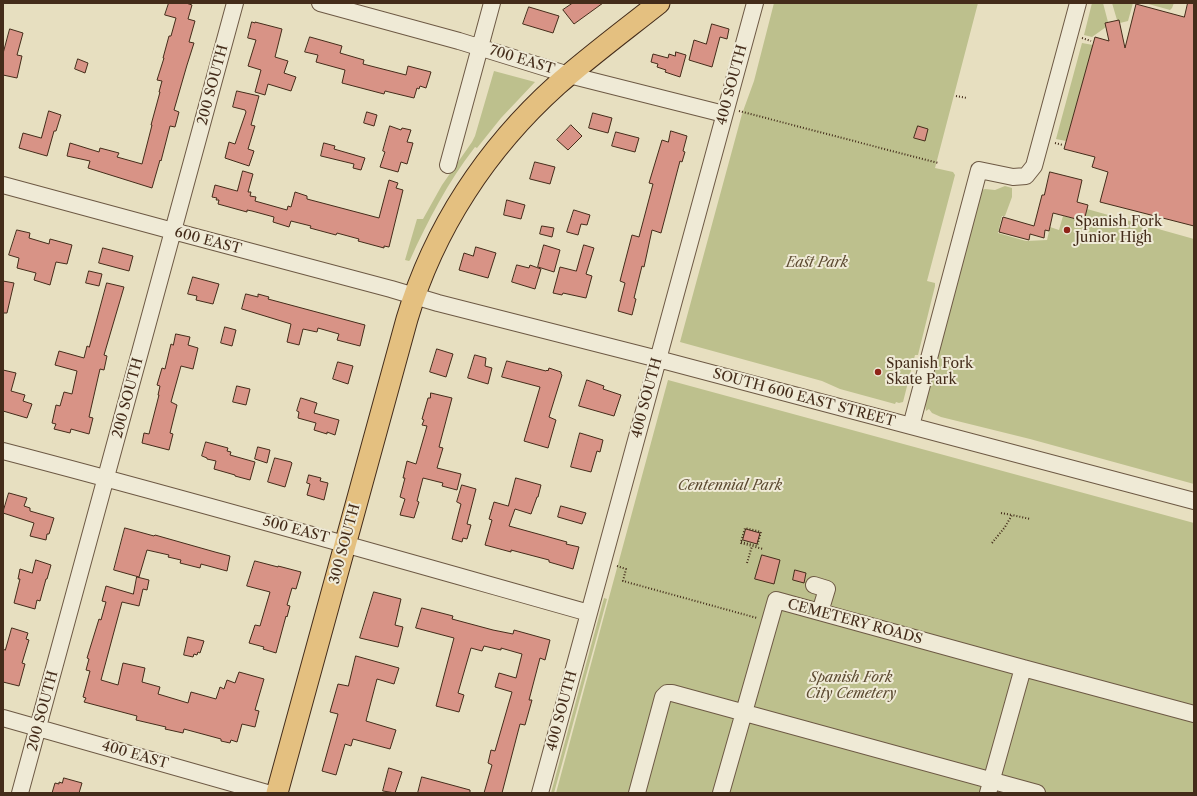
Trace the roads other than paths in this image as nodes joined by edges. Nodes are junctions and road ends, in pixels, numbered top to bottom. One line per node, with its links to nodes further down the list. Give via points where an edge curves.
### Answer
1 (235, 3): 12 (street, 200 SOUTH)
2 (320, 3): 7 (street, 700 EAST)
3 (492, 3): 7 (street)
4 (659, 3): 8 (main road, 300 SOUTH)
5 (755, 3): 9 (street, 400 SOUTH)
6 (1078, 3): 15 (street, via 1034,166 1026,176 1013,177 979,170)
7 (480, 47): 8 (street, 700 EAST); 10 (street)
8 (569, 75): 9 (street, 700 EAST); 13 (main road, 300 SOUTH, via 512,130 477,173 439,238)
9 (731, 112): 14 (street, 400 SOUTH)
10 (448, 165)
11 (3, 185): 12 (street, 600 EAST)
12 (172, 231): 13 (street, 600 EAST); 17 (street, 200 SOUTH)
13 (414, 296): 14 (street, SOUTH 600 EAST STREET); 19 (main road, 300 SOUTH)
14 (658, 359): 15 (street, SOUTH 600 EAST STREET); 22 (street, 400 SOUTH)
15 (911, 426): 18 (street, SOUTH 600 EAST STREET)
16 (3, 451): 17 (street, 500 EAST)
17 (106, 478): 19 (street, 500 EAST); 27 (street, 200 SOUTH)
18 (1194, 501)
19 (346, 544): 22 (street, 500 EAST); 31 (main road, 300 SOUTH)
20 (814, 585): 21 (street, via 827,588)
21 (820, 612): 23 (street, CEMETERY ROADS); 24 (street, CEMETERY ROADS, via 776,600)
22 (589, 613): 32 (street, 400 SOUTH)
23 (1023, 668): 25 (street, CEMETERY ROADS); 28 (street)
24 (744, 712): 28 (street); 33 (street, via 667,693 663,697); 34 (street, CEMETERY ROADS)
25 (1194, 714)
26 (3, 718): 27 (street, 400 EAST)
27 (38, 728): 29 (street, 200 SOUTH); 30 (street, 400 EAST)
28 (990, 787): 35 (street)
29 (20, 793)
30 (267, 793)
31 (277, 793)
32 (540, 793)
33 (638, 793)
34 (721, 793)
35 (1037, 793)

